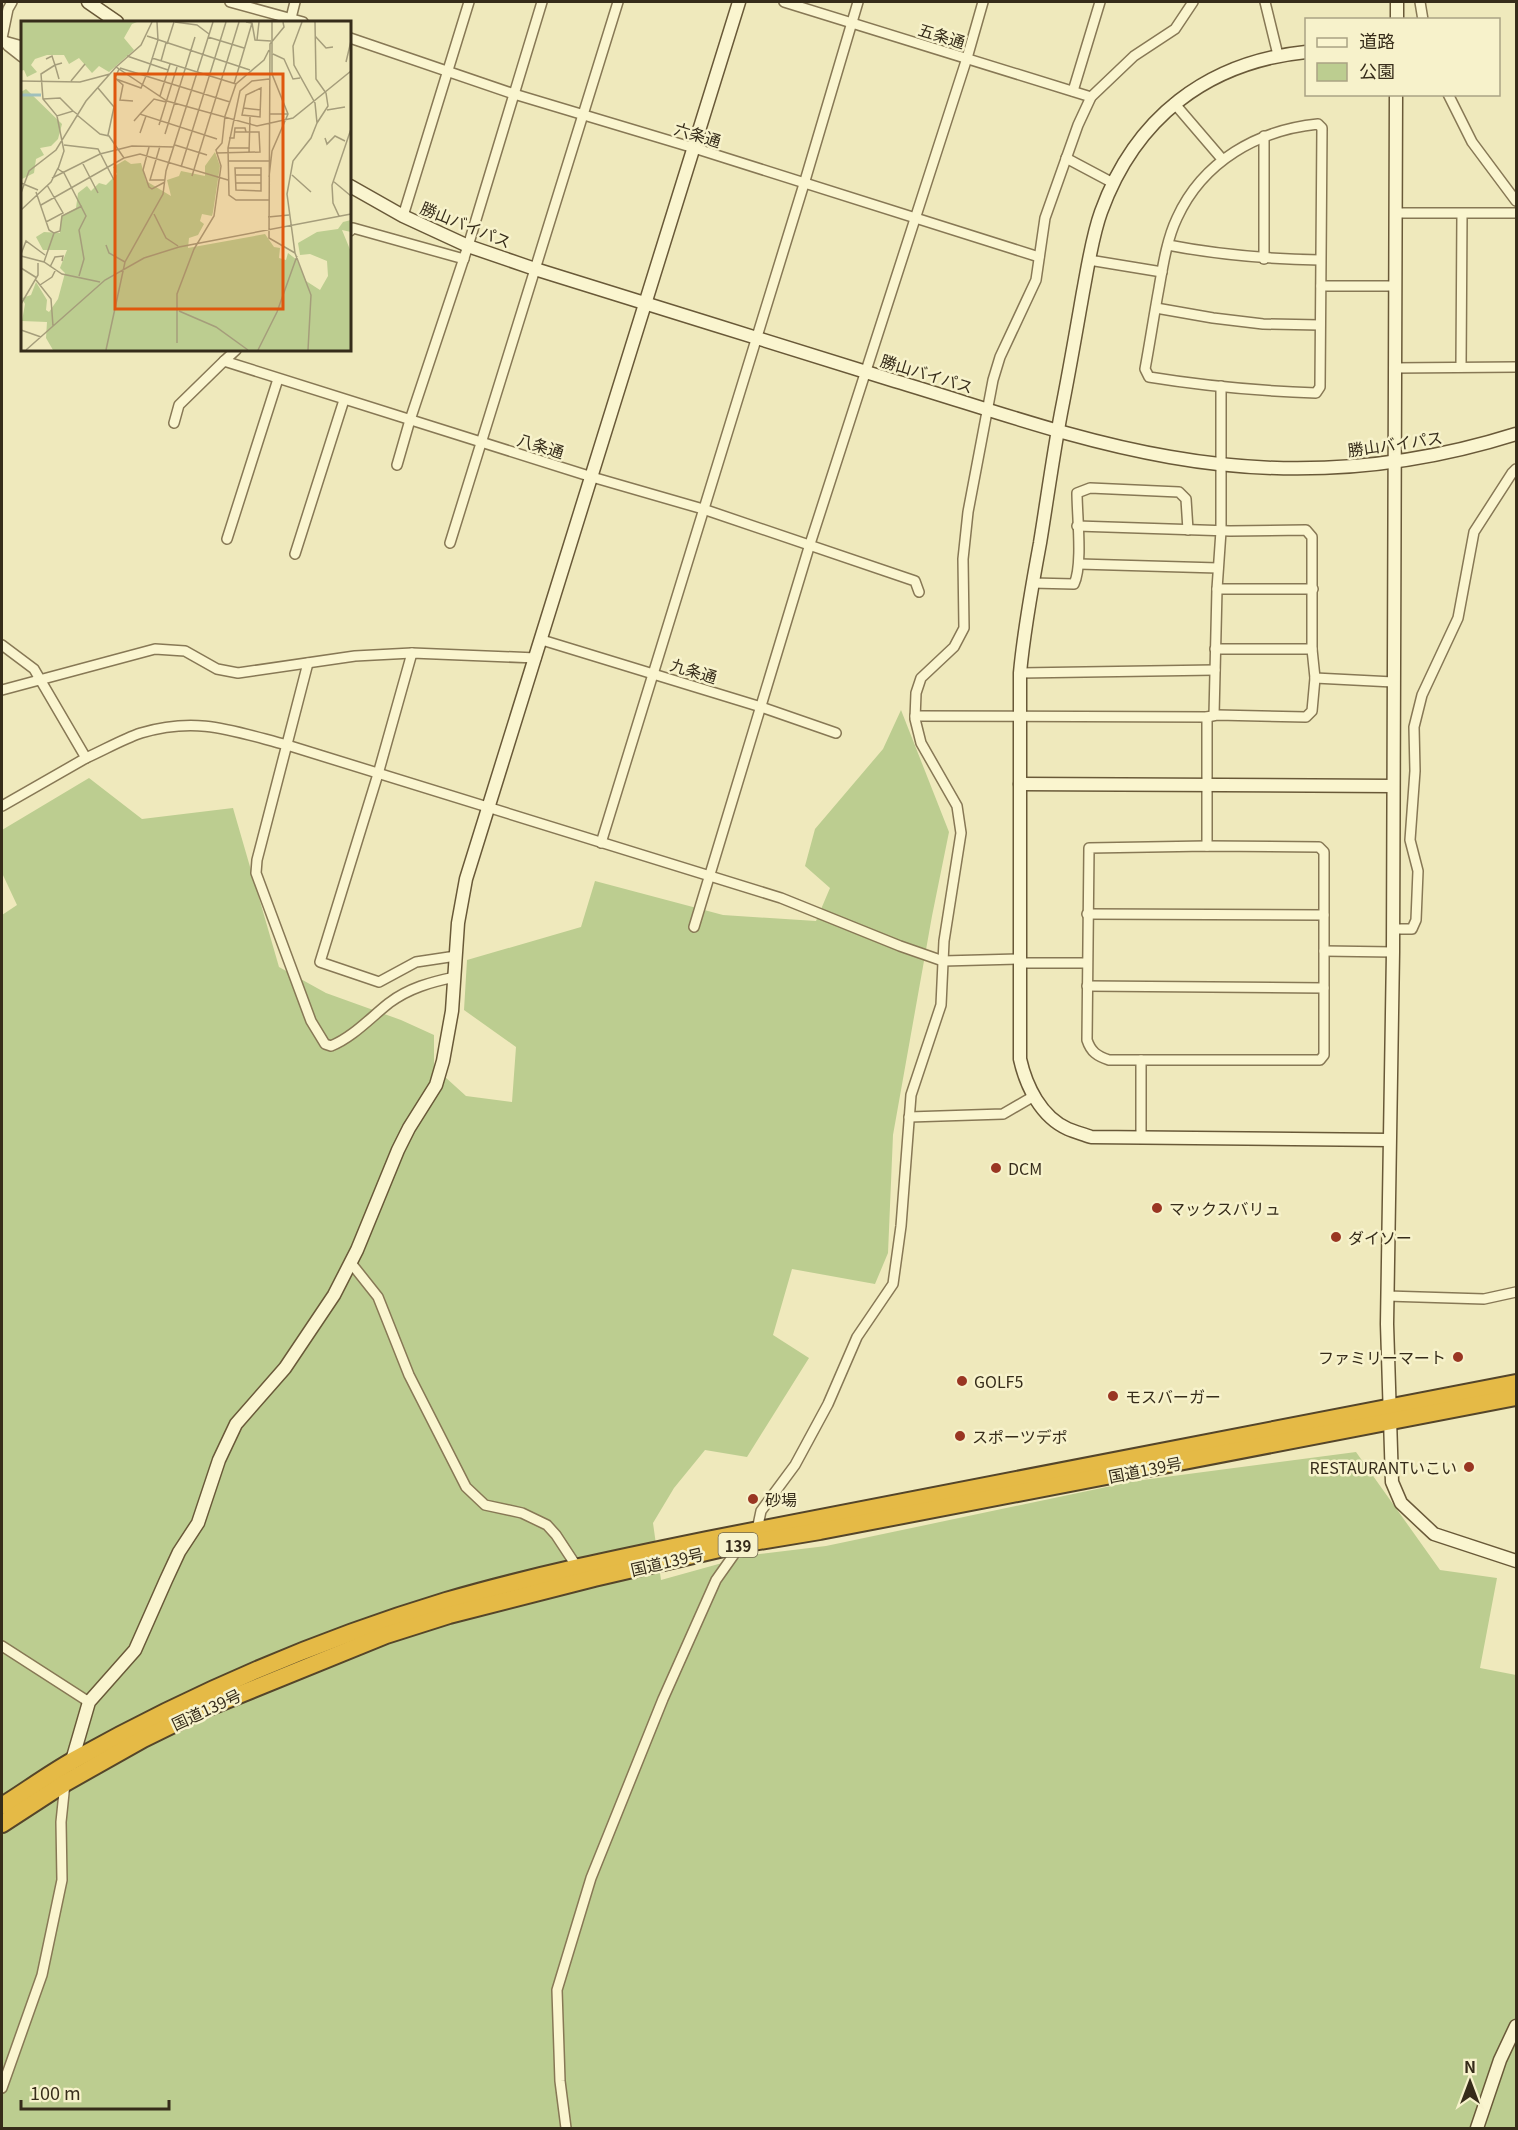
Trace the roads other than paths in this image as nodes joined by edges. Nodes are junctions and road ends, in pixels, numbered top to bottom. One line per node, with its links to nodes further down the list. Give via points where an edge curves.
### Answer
1 (12, 2): 23 (street)
2 (88, 2): 20 (street)
3 (230, 2): 19 (street)
4 (295, 2): 19 (street)
5 (469, 2): 29 (street)
6 (542, 2): 31 (street)
7 (618, 2): 36 (street)
8 (739, 2): 38 (street)
9 (783, 2): 21 (street, 五条通)
10 (858, 2): 21 (street)
11 (983, 2): 28 (street)
12 (1100, 2): 30 (street)
13 (1193, 2): 34 (street, via 1175,29 1134,56)
14 (1265, 2): 26 (street)
15 (1397, 2): 17 (street)
16 (1420, 2): 18 (street)
17 (1396, 18)
18 (1423, 18)
19 (285, 20)
20 (116, 21)
21 (851, 22): 28 (street, 五条通); 42 (street)
22 (351, 38): 29 (street, 六条通)
23 (4, 41): 24 (street); 27 (street)
24 (21, 46)
25 (1305, 52): 26 (street)
26 (1278, 55): 35 (street, via 1211,78)
27 (21, 56)
28 (967, 58): 30 (street, 五条通); 49 (street)
29 (447, 71): 31 (street, 六条通); 48 (street)
30 (1072, 91): 34 (street, 五条通)
31 (514, 94): 36 (street, 六条通); 52 (street)
32 (1396, 96): 45 (street)
33 (1449, 96): 44 (street, via 1472,142)
34 (1091, 97): 39 (street)
35 (1174, 103): 40 (street); 41 (street, via 1130,153)
36 (584, 115): 38 (street, 六条通); 58 (street)
37 (1264, 136): 40 (street); 55 (street); 57 (street, via 1294,126 1318,124 1322,128)
38 (694, 148): 42 (street, 六条通); 62 (street)
39 (1066, 158): 41 (street); 53 (street, via 1045,218)
40 (1222, 159): 51 (street, via 1176,218)
41 (1113, 183): 56 (street, via 1100,214)
42 (804, 184): 49 (street, 六条通); 65 (street)
43 (351, 187): 48 (street, 勝山バイパス)
44 (1516, 201)
45 (1395, 213): 47 (street); 61 (street)
46 (1516, 213): 47 (street)
47 (1462, 214): 68 (street)
48 (403, 216): 52 (street, 勝山バイパス)
49 (915, 219): 53 (street, 六条通); 71 (street)
50 (351, 230): 54 (street)
51 (1168, 245): 55 (street); 59 (street)
52 (468, 246): 54 (street); 58 (street, 勝山バイパス)
53 (1039, 257): 75 (street, via 1036,280 1000,357)
54 (464, 259): 76 (street)
55 (1263, 259): 57 (street)
56 (1089, 260): 59 (street); 78 (street)
57 (1320, 260): 60 (street)
58 (535, 269): 62 (street, 勝山バイパス); 80 (street)
59 (1162, 272): 63 (street)
60 (1321, 286): 61 (street); 64 (street)
61 (1395, 286): 70 (street)
62 (646, 303): 65 (street, 勝山バイパス); 85 (street)
63 (1156, 308): 64 (street, via 1213,318); 73 (street, via 1145,369 1149,377)
64 (1320, 325): 73 (street, via 1320,387 1316,393)
65 (757, 337): 71 (street, 勝山バイパス); 86 (street)
66 (235, 351): 67 (street)
67 (224, 361): 72 (street, 八条通); 77 (street, via 179,405)
68 (1461, 367): 69 (street); 70 (street)
69 (1516, 367)
70 (1394, 368): 81 (street)
71 (866, 372): 75 (street, 勝山バイパス); 92 (street)
72 (278, 379): 74 (street, 八条通); 90 (street)
73 (1221, 387): 83 (street)
74 (344, 400): 76 (street, 八条通); 93 (street)
75 (988, 409): 78 (street, 勝山バイパス); 115 (street, via 968,512 963,559 964,628 954,647 921,678)
76 (410, 420): 80 (street, 八条通); 82 (street)
77 (174, 423)
78 (1058, 431): 83 (street, 勝山バイパス); 96 (street)
79 (1516, 434): 81 (street, 勝山バイパス)
80 (481, 442): 85 (street, 八条通); 91 (street)
81 (1395, 463): 83 (street, 勝山バイパス, via 1340,468); 112 (street)
82 (397, 465)
83 (1221, 465): 89 (street)
84 (1516, 469): 133 (street, via 1474,532 1458,618 1422,695 1414,727 1410,840 1419,871 1416,920 1412,929)
85 (592, 477): 86 (street, 八条通); 100 (street)
86 (703, 509): 92 (street, 八条通); 109 (street)
87 (1077, 526): 88 (street); 88 (street, via 1077,493 1090,488 1179,492 1186,499); 94 (street)
88 (1188, 530): 89 (street)
89 (1221, 531): 95 (street); 98 (street, via 1306,530 1312,537)
90 (227, 539)
91 (450, 543)
92 (810, 544): 99 (street, 八条通, via 915,581); 114 (street)
93 (295, 554)
94 (1079, 564): 95 (street); 96 (street, via 1074,584)
95 (1218, 568): 97 (street)
96 (1032, 583): 108 (street)
97 (1217, 589): 98 (street); 102 (street)
98 (1313, 589): 103 (street)
99 (919, 592)
100 (542, 640): 105 (street); 109 (street, 九条通)
101 (2, 645): 111 (street, via 34,669)
102 (1215, 650): 103 (street); 107 (street)
103 (1312, 650): 110 (street)
104 (412, 653): 105 (street); 106 (street); 121 (street)
105 (536, 658): 126 (street)
106 (309, 663): 111 (street, via 238,673 217,669 185,651 155,650); 119 (street)
107 (1215, 670): 108 (street); 116 (street)
108 (1020, 673): 117 (street)
109 (654, 674): 114 (street, 九条通); 127 (street)
110 (1315, 678): 112 (street); 116 (street, via 1312,711 1306,717)
111 (40, 680): 113 (street); 120 (street)
112 (1393, 682): 124 (street)
113 (2, 690)
114 (761, 706): 118 (street, 九条通); 129 (street)
115 (915, 716): 117 (street); 137 (street, via 921,743 957,806 961,833)
116 (1211, 716): 117 (street); 123 (street)
117 (1020, 717): 122 (street)
118 (836, 733)
119 (287, 745): 120 (street, via 222,727 194,724 139,734); 121 (street); 140 (street, via 256,860 256,873 311,1021 325,1044 338,1043 408,991)
120 (86, 758): 125 (street)
121 (378, 774): 126 (street); 136 (street, via 320,962 379,982 416,962)
122 (1020, 784): 123 (street); 138 (street)
123 (1207, 784): 124 (street); 128 (street)
124 (1393, 786): 133 (street)
125 (2, 806)
126 (489, 809): 127 (street); 136 (street, via 466,879)
127 (601, 843): 129 (street)
128 (1207, 846): 130 (street, via 1089,848); 131 (street, via 1319,847 1324,852)
129 (710, 877): 132 (street); 137 (street, via 781,898)
130 (1087, 914): 131 (street); 139 (street)
131 (1324, 915): 134 (street)
132 (694, 927)
133 (1393, 930): 135 (street)
134 (1324, 951): 135 (street); 142 (street)
135 (1393, 952): 147 (street)
136 (456, 956): 140 (street)
137 (943, 961): 138 (street); 145 (street, via 941,1005 911,1095)
138 (1020, 961): 139 (street); 144 (street, via 1020,1059)
139 (1087, 963): 141 (street)
140 (454, 977): 148 (street, via 449,1028 436,1085 398,1150)
141 (1087, 986): 142 (street); 143 (street, via 1087,1040 1091,1050 1109,1060)
142 (1324, 988): 143 (street, via 1324,1055 1320,1060)
143 (1141, 1060): 146 (street)
144 (1034, 1096): 145 (street, via 1003,1114); 146 (street, via 1066,1129 1091,1137)
145 (909, 1117): 154 (street, via 902,1226 893,1284 857,1337 828,1404 795,1465 761,1511)
146 (1141, 1138): 147 (street)
147 (1389, 1140): 150 (street)
148 (351, 1263): 157 (street, via 378,1297 409,1375 466,1486 485,1505 522,1513 547,1525); 159 (street, via 285,1368 236,1424 198,1523 170,1570 135,1650)
149 (1516, 1292): 150 (street, via 1484,1299)
150 (1387, 1296): 153 (street)
151 (1516, 1383): 153 (highway, 国道139号 / 139)
152 (1516, 1397): 153 (highway, 国道139号 / 139)
153 (1390, 1414): 154 (highway, 国道139号 / 139); 155 (highway, 国道139号 / 139, via 832,1529); 156 (street, via 1392,1482 1401,1503 1434,1534)
154 (757, 1530): 155 (street); 157 (highway, 国道139号 / 139)
155 (741, 1544): 161 (highway, 国道139号 / 139, via 514,1598 386,1635 204,1709); 166 (street, via 716,1580 663,1699 591,1878 557,1990)
156 (1516, 1561)
157 (577, 1567): 160 (highway, 国道139号 / 139, via 444,1602 263,1667 136,1726)
158 (2, 1646): 159 (street)
159 (89, 1702): 160 (street)
160 (72, 1761): 161 (street); 162 (highway, 国道139号 / 139)
161 (65, 1783): 163 (highway, 国道139号 / 139); 165 (street, via 62,1880 49,1944)
162 (2, 1806)
163 (2, 1824)
164 (1516, 2026): 167 (street)
165 (2, 2088)
166 (566, 2128)
167 (1477, 2128)

